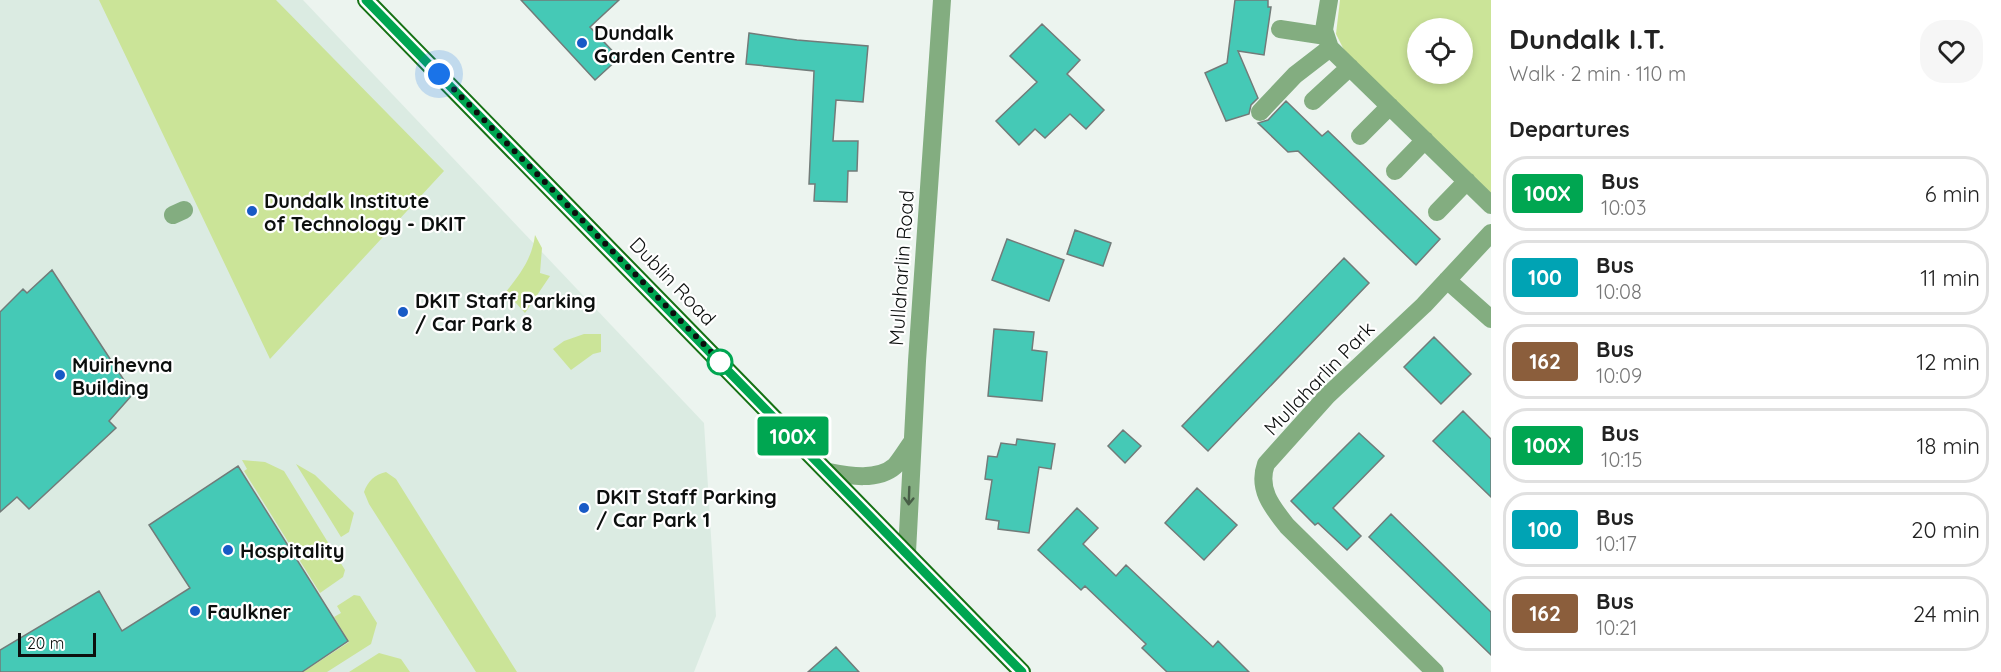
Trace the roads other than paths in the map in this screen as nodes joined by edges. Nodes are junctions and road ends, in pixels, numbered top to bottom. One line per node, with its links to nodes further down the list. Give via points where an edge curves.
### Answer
1 (366, 0): 20 (main road, Dublin Road)
2 (942, 0): 19 (street, Mullaharlin Road)
3 (1329, 0): 5 (street, via 1324,30)
4 (1280, 29): 5 (street)
5 (1328, 42): 6 (street); 9 (street)
6 (1350, 67): 7 (street); 8 (street)
7 (1313, 101)
8 (1390, 106): 10 (street); 11 (street)
9 (1260, 112)
10 (1360, 135)
11 (1425, 140): 12 (street); 13 (street)
12 (1395, 171)
13 (1467, 181): 14 (street); 15 (street)
14 (1491, 205)
15 (1437, 212)
16 (1491, 233): 17 (street, Mullaharlin Park)
17 (1447, 280): 18 (street); 23 (street, Mullaharlin Park, via 1327,396 1266,464 1262,476 1271,506 1287,526)
18 (1491, 319)
19 (913, 441): 20 (street, via 894,467 859,477); 21 (street, Mullaharlin Road, one-way to 21)
20 (828, 472): 21 (main road, Dublin Road)
21 (907, 552): 22 (main road, Dublin Road)
22 (1022, 672)
23 (1435, 672)

